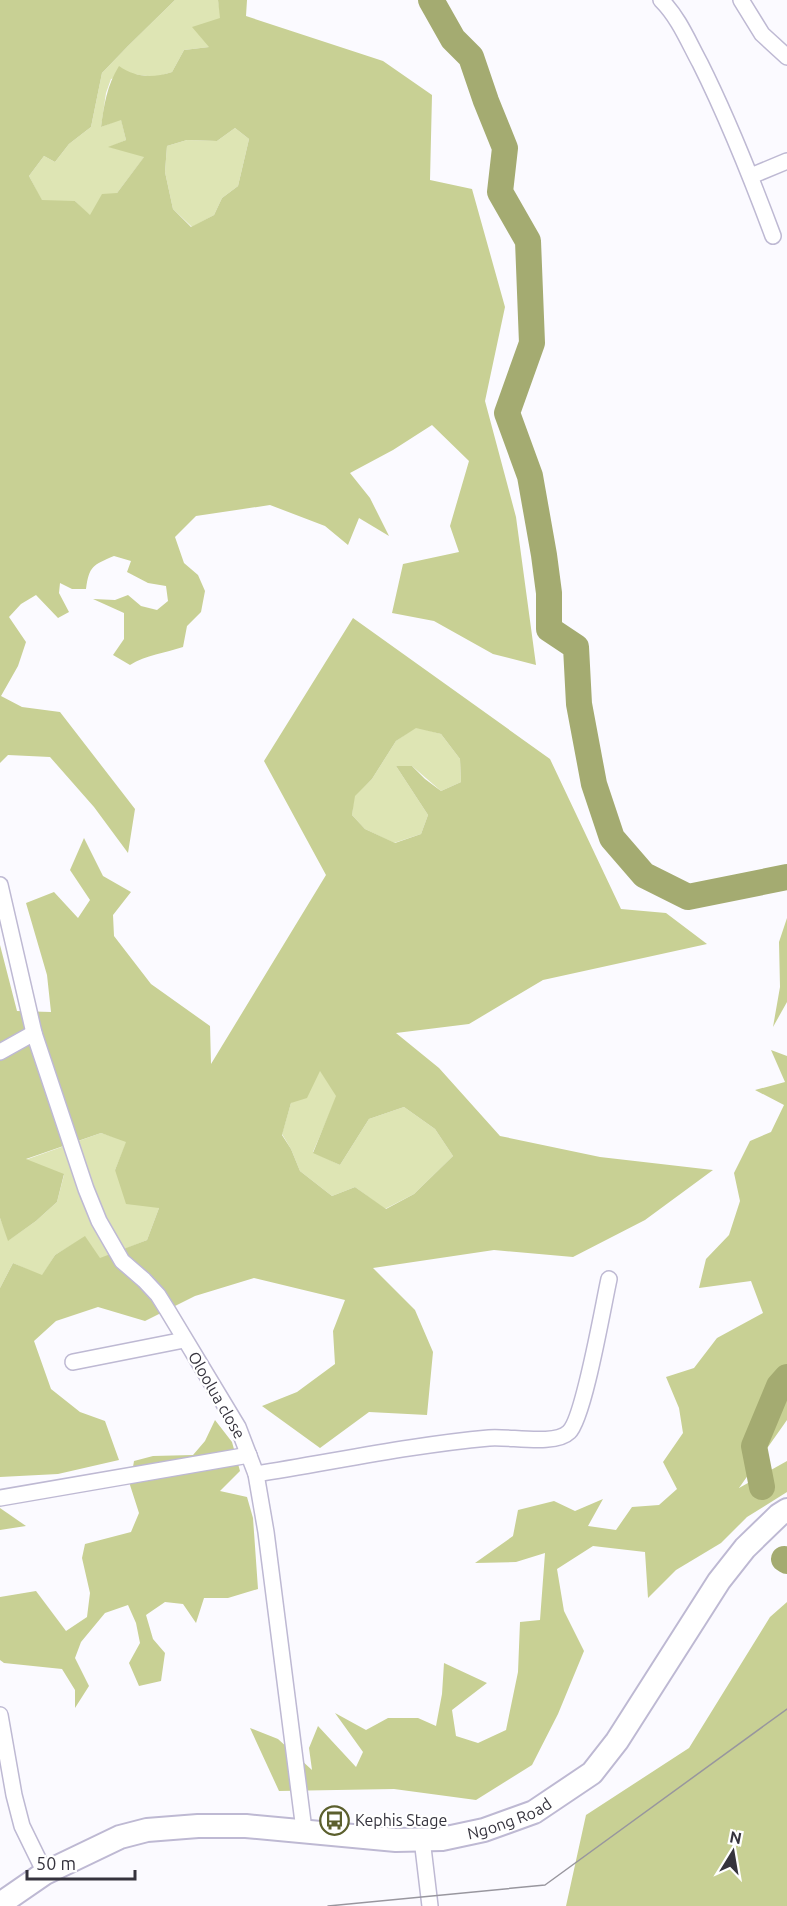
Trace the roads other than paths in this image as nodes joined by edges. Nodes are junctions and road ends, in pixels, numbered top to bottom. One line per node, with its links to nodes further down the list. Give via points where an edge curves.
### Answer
1 (661, 0): 6 (street, via 681,25 720,102)
2 (736, 0): 3 (street)
3 (741, 0): 4 (street, via 762,34)
4 (787, 57)
5 (787, 161): 6 (street)
6 (751, 177): 7 (street)
7 (773, 236)
8 (0, 885): 9 (street, Oloolua close)
9 (34, 1033): 10 (street); 12 (street, Oloolua close, via 99,1221 122,1261 158,1295)
10 (0, 1052)
11 (609, 1279): 15 (street, via 584,1397 577,1421 569,1432 546,1439 489,1438)
12 (184, 1340): 13 (street); 14 (street, Oloolua close, via 238,1426)
13 (73, 1362)
14 (249, 1455): 15 (street, Oloolua close); 16 (street)
15 (256, 1474): 19 (street, Oloolua close)
16 (0, 1498)
17 (787, 1510): 20 (main road, Ngong Road, via 745,1548 719,1581 618,1741 592,1773 534,1812 484,1830)
18 (0, 1715): 21 (street, via 22,1826)
19 (304, 1830): 20 (main road, Ngong Road); 21 (main road, Ngong Road, via 198,1826 147,1830 120,1837)
20 (422, 1839): 23 (street)
21 (45, 1873): 22 (main road, Ngong Road)
22 (0, 1904)
23 (430, 1906)

